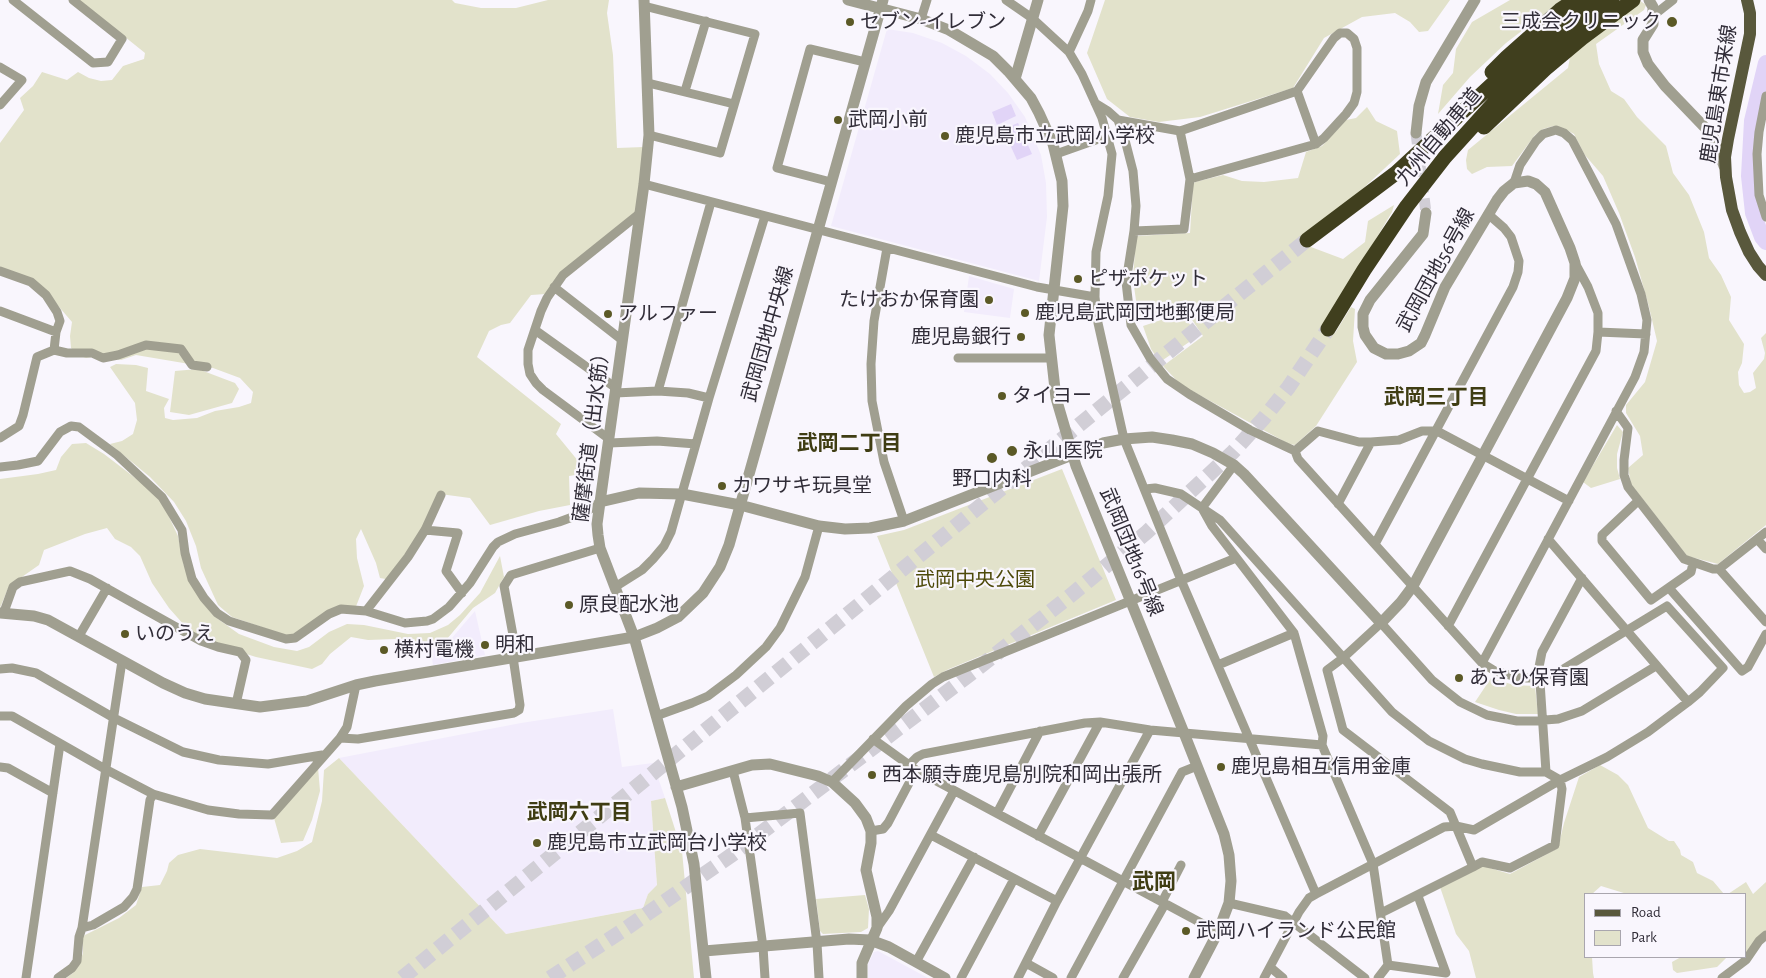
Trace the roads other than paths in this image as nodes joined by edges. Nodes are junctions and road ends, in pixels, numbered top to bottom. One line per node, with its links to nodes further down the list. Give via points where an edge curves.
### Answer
1 (13, 0): 2 (street, via 93,63 108,62 122,39)
2 (73, 0)
3 (848, 0): 17 (street, 武岡団地16号線)
4 (927, 0): 20 (street)
5 (1006, 0): 19 (street)
6 (1038, 0): 19 (street)
7 (1091, 0): 23 (street)
8 (1475, 0): 36 (street, via 1426,82)
9 (1575, 0): 22 (highway)
10 (1594, 0): 22 (highway, 九州自動車道)
11 (1612, 0): 22 (highway, 九州自動車道)
12 (1633, 0): 22 (highway)
13 (1649, 0): 18 (street)
14 (1673, 0): 18 (street)
15 (1747, 0): 41 (main road, 鹿児島東市来線, via 1750,34 1728,139)
16 (644, 3): 21 (street); 27 (street, 薩摩街道（出水筋）)
17 (882, 4): 20 (street, 武岡団地16号線); 24 (street, 武岡団地中央線)
18 (1654, 15): 41 (street, via 1653,24 1643,40 1642,52 1665,86 1712,136)
19 (1032, 18): 23 (street); 26 (street)
20 (921, 19): 26 (street, 武岡団地16号線, via 949,30 993,56)
21 (706, 21): 28 (street); 32 (street, via 755,34)
22 (1571, 24): 54 (highway, 九州自動車道, via 1488,87 1396,173); 63 (highway, 九州自動車道, via 1463,136 1407,206)
23 (1068, 52): 31 (street)
24 (865, 62): 43 (street, 武岡団地中央線); 43 (street, via 810,50 777,168)
25 (0, 66): 33 (street, via 22,80)
26 (1016, 79): 40 (street, 武岡団地16号線, via 1039,113)
27 (648, 83): 28 (street); 37 (street, 薩摩街道（出水筋）)
28 (685, 91): 32 (street)
29 (1296, 91): 35 (street); 39 (street); 39 (street, via 1334,38 1340,33 1347,33 1354,39 1357,48 1354,103)
30 (1766, 96): 51 (street, via 1757,154 1759,195)
31 (1095, 103): 34 (street); 38 (street)
32 (734, 104): 37 (street, via 720,153)
33 (0, 105)
34 (1118, 120): 35 (street); 53 (street, via 1132,171 1136,206)
35 (1180, 130): 42 (street)
36 (1416, 133)
37 (649, 135): 45 (street, 薩摩街道（出水筋）)
38 (1107, 136): 40 (street); 61 (street, via 1112,154 1096,252)
39 (1316, 144): 42 (street)
40 (1056, 154): 60 (street, 武岡団地16号線, via 1063,206)
41 (1725, 170): 58 (main road, 鹿児島東市来線, via 1732,210 1740,232 1749,252)
42 (1190, 179): 53 (street, via 1184,229)
43 (831, 182): 52 (street, 武岡団地中央線)
44 (1514, 183): 49 (street, 武岡団地56号線, via 1504,191); 56 (street, via 1528,181 1545,192); 67 (street, via 1520,165 1544,134 1556,130 1572,140 1616,224 1645,306)
45 (644, 184): 46 (street); 48 (street, 薩摩街道（出水筋）)
46 (711, 202): 50 (street); 74 (street)
47 (1426, 213): 49 (street, 武岡団地56号線, via 1423,234 1370,300 1363,314 1365,335 1374,348 1386,354 1409,351 1421,343 1444,287)
48 (640, 214): 59 (street, via 563,275); 68 (street, 薩摩街道（出水筋）)
49 (1488, 214): 77 (street, via 1511,237 1519,261 1518,272)
50 (765, 216): 52 (street); 75 (street)
51 (1766, 217)
52 (817, 229): 55 (street); 96 (street, 武岡団地中央線)
53 (1134, 231): 83 (street, via 1126,282 1131,325 1150,358 1167,378 1189,394 1250,430)
54 (1308, 240)
55 (887, 248): 60 (street); 98 (street, via 874,321 872,401 884,462)
56 (1575, 263): 66 (street, via 1596,304); 85 (street, via 1575,278 1567,298)
57 (0, 271): 65 (street, via 31,282 46,295 60,321)
58 (1766, 275)
59 (554, 287): 64 (street); 68 (street)
60 (1053, 290): 61 (street); 71 (street, 武岡団地16号線)
61 (1095, 297): 79 (street)
62 (0, 311): 65 (street)
63 (1328, 329)
64 (535, 330): 73 (street); 80 (street, via 528,350 528,364 536,383)
65 (56, 332): 69 (street)
66 (1598, 332): 67 (street); 88 (street, via 1596,351)
67 (1646, 334): 76 (street, via 1639,367)
68 (622, 340): 73 (street, 薩摩街道（出水筋）)
69 (54, 350): 72 (street, via 92,353 103,358 146,345 181,349 192,365); 78 (street, via 37,357 18,426)
70 (958, 358): 71 (street)
71 (1050, 358): 84 (street, 武岡団地16号線, via 1056,398)
72 (207, 367)
73 (616, 391): 74 (street); 80 (street, 薩摩街道（出水筋）)
74 (658, 391): 75 (street)
75 (709, 398): 82 (street)
76 (1616, 411): 92 (street); 93 (street, via 1628,428 1624,475)
77 (1437, 431): 81 (street, via 1422,431 1399,440); 85 (street); 104 (street)
78 (0, 438)
79 (1124, 439): 84 (street); 86 (street, via 1152,437 1192,444); 89 (street)
80 (609, 441): 82 (street); 94 (street, 薩摩街道（出水筋）)
81 (1371, 442): 83 (street, via 1318,432); 95 (street)
82 (696, 444): 90 (street)
83 (1295, 451): 95 (street, via 1298,460)
84 (1072, 455): 98 (street); 117 (street, 武岡団地16号線)
85 (1483, 456): 88 (street); 112 (street)
86 (1234, 465): 97 (street); 121 (street, via 1257,486)
87 (0, 467): 118 (street, via 38,461 60,432 71,426 79,427 118,455 162,497 182,530 192,579 217,613 229,621 286,640 295,638 341,609)
88 (1527, 480): 92 (street); 122 (street)
89 (1146, 489): 97 (street, via 1181,494); 111 (street)
90 (682, 494): 94 (street, via 639,493); 96 (street); 113 (street, via 664,546 642,570)
91 (441, 495): 100 (street)
92 (1568, 501): 102 (street)
93 (1638, 501): 108 (street, via 1684,559); 115 (street, via 1602,535 1602,541 1652,600)
94 (600, 502): 105 (street, 薩摩街道（出水筋）, via 597,524); 116 (street, via 586,512 498,542)
95 (1338, 504): 104 (street)
96 (740, 505): 99 (street); 127 (street, 武岡団地中央線, via 725,557 703,593 678,617)
97 (1202, 508): 107 (street); 129 (street, via 1220,520)
98 (904, 521): 99 (street, via 870,528)
99 (820, 526): 140 (street, via 804,577 780,628 766,647 708,696)
100 (425, 530): 116 (street, via 458,533 446,570); 118 (street)
101 (1766, 532): 103 (street)
102 (1548, 539): 110 (street); 131 (street)
103 (1757, 539): 106 (street); 109 (street)
104 (1374, 544): 112 (street)
105 (600, 548): 113 (street, 薩摩街道（出水筋）); 128 (street, via 511,575 504,586 515,646)
106 (1766, 549)
107 (1236, 558): 111 (street); 124 (street)
108 (1693, 563): 109 (street); 115 (street, via 1690,572)
109 (1719, 569): 120 (street)
110 (1582, 578): 123 (street); 135 (street, via 1542,652)
111 (1181, 580): 117 (street); 132 (street)
112 (1413, 586): 121 (street); 122 (street)
113 (615, 587): 127 (street, 薩摩街道（出水筋）)
114 (107, 588): 119 (street, via 70,571 20,582 13,587); 126 (street); 138 (street, via 201,641 240,652 246,660)
115 (1669, 588): 125 (street, via 1742,671 1748,667)
116 (462, 593): 118 (street, via 440,614 427,621 405,623)
117 (1130, 601): 146 (street, 武岡団地16号線); 148 (street, via 951,673 921,693)
118 (366, 611)
119 (2, 613): 126 (street, 武岡団地中央線, via 48,620)
120 (1766, 622)
121 (1381, 623): 129 (street); 142 (street, via 1432,680 1460,702 1501,719)
122 (1448, 626): 131 (street)
123 (1627, 631): 133 (street); 135 (street, via 1560,671); 137 (street, via 1668,606 1723,668)
124 (1294, 633): 132 (street); 151 (street, via 1323,736)
125 (1766, 634)
126 (79, 636): 130 (street, 武岡団地中央線)
127 (634, 637): 128 (street, 武岡団地中央線); 140 (street, 薩摩街道（出水筋）)
128 (513, 657): 136 (street, 武岡団地中央線); 147 (street, via 520,705 514,713 358,739)
129 (1343, 658): 158 (street, via 1392,712 1429,741 1482,764 1520,772); 167 (street, via 1327,670 1343,730 1450,812)
130 (122, 661): 138 (street, 武岡団地中央線, via 185,693); 141 (street)
131 (1482, 663): 135 (street, via 1508,675)
132 (1218, 664): 149 (street)
133 (1656, 666): 137 (street); 142 (street, via 1582,711)
134 (0, 669): 141 (street, via 36,673)
135 (1539, 678): 142 (street)
136 (356, 685): 138 (street, 武岡団地中央線, via 307,701 260,707); 147 (street)
137 (1688, 702): 159 (street, via 1624,747)
138 (236, 704)
139 (0, 716): 150 (street, via 12,716)
140 (656, 716): 161 (street, 薩摩街道（出水筋）)
141 (114, 718): 152 (street, via 183,752 219,760 268,764); 156 (street)
142 (1543, 720): 158 (street)
143 (1100, 722): 144 (street); 145 (street); 170 (street)
144 (1150, 730): 146 (street); 172 (street)
145 (1040, 731): 155 (street, via 924,754 917,757); 165 (street)
146 (1184, 733): 149 (street); 153 (street, 武岡団地16号線)
147 (340, 738): 152 (street)
148 (873, 739): 155 (street); 160 (street)
149 (1248, 739): 151 (street); 178 (street)
150 (60, 744): 156 (street); 163 (street)
151 (1322, 745): 173 (street)
152 (322, 755): 164 (street, via 272,815 208,810)
153 (1197, 766): 177 (street, via 1182,772); 181 (street, 武岡団地16号線, via 1229,855)
154 (0, 767): 163 (street, via 8,768)
155 (912, 768): 162 (street); 168 (street, via 888,823 883,829)
156 (105, 769): 164 (street); 185 (street)
157 (733, 771): 160 (street, via 770,764); 161 (street); 166 (street)
158 (1546, 772): 159 (street)
159 (1560, 780): 167 (street, via 1474,830); 175 (street, via 1562,789 1556,845 1510,868 1482,862)
160 (832, 782): 168 (street, via 855,803)
161 (676, 787): 192 (street, 薩摩街道（出水筋）, via 694,864)
162 (954, 791): 165 (street); 169 (street)
163 (53, 793): 197 (street)
164 (153, 794): 185 (street, via 133,897 124,907)
165 (997, 813): 170 (street)
166 (745, 818): 190 (street, via 800,813); 191 (street)
167 (1456, 826): 173 (street, via 1444,827); 175 (street)
168 (871, 831): 186 (street, via 866,870 876,910)
169 (931, 835): 171 (street); 186 (street, via 889,911)
170 (1038, 836): 172 (street)
171 (974, 857): 176 (street); 193 (street)
172 (1081, 859): 177 (street); 180 (street)
173 (1373, 864): 178 (street); 183 (street)
174 (1181, 865): 182 (street)
175 (1473, 867): 179 (street)
176 (1014, 879): 180 (street); 204 (street)
177 (1123, 881): 182 (street); 207 (street)
178 (1316, 894): 184 (street, via 1298,912)
179 (1418, 896): 183 (street); 195 (street, via 1446,973)
180 (1057, 901): 194 (street)
181 (1229, 903): 184 (street, via 1285,916); 187 (street, 武岡団地16号線)
182 (1163, 904): 187 (street); 208 (street)
183 (1380, 913): 195 (street)
184 (1294, 923): 196 (street); 212 (street)
185 (82, 928): 198 (street, via 77,960)
186 (876, 928): 189 (street)
187 (1218, 932): 209 (street, 武岡団地16号線)
188 (1766, 935): 214 (street, via 1746,960)
189 (870, 940): 190 (street); 193 (street); 202 (street, via 862,963)
190 (817, 943): 191 (street); 201 (street)
191 (763, 947): 192 (street); 200 (street)
192 (704, 951): 199 (street, 薩摩街道（出水筋）)
193 (916, 962): 203 (street)
194 (1026, 963): 205 (street); 206 (street)
195 (1388, 964): 213 (street)
196 (1270, 967): 210 (street); 211 (street)
197 (26, 978)
198 (58, 978)
199 (706, 978)
200 (765, 978)
201 (820, 978)
202 (862, 978)
203 (945, 978)
204 (961, 978)
205 (1018, 978)
206 (1053, 978)
207 (1071, 978)
208 (1123, 978)
209 (1194, 978)
210 (1264, 978)
211 (1283, 978)
212 (1365, 978)
213 (1378, 978)
214 (1722, 978)

